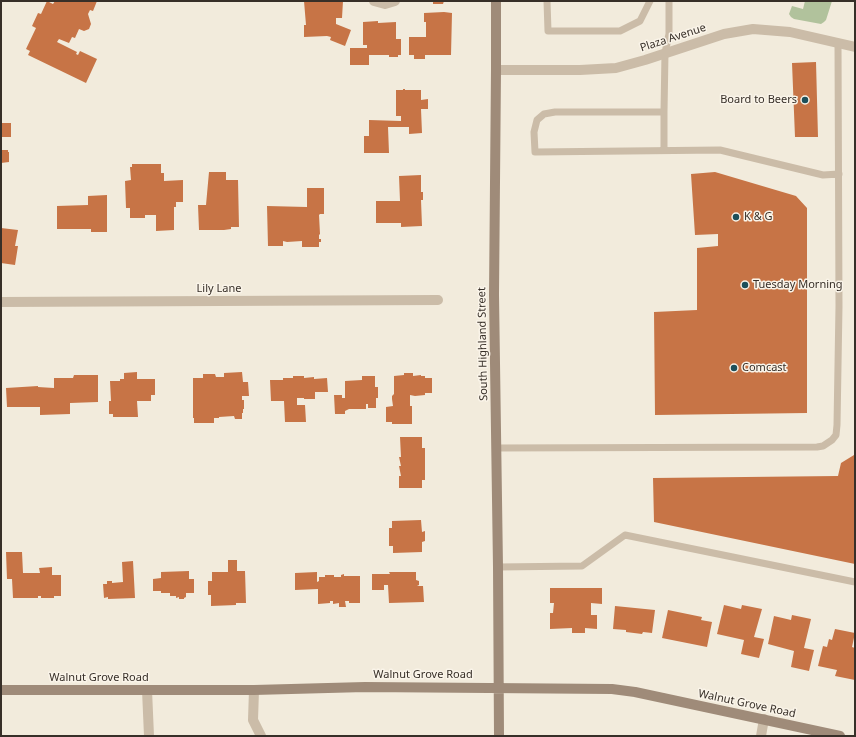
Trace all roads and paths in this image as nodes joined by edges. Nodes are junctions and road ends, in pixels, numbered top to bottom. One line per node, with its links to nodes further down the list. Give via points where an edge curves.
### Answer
1 (374, 1): 2 (street, via 385,4)
2 (395, 1)
3 (496, 1): 10 (main road, South Highland Street)
4 (547, 1): 5 (lane, via 548,30 620,31 640,21)
5 (650, 1)
6 (669, 1): 9 (lane, via 669,34)
7 (838, 42): 8 (street, Plaza Avenue); 9 (street, Plaza Avenue, via 790,32 753,29 724,34); 13 (lane)
8 (855, 47)
9 (665, 54): 10 (street, Plaza Avenue, via 616,68); 11 (lane)
10 (496, 70): 16 (main road, South Highland Street)
11 (664, 112): 12 (lane); 12 (lane, via 544,114 537,120 534,152)
12 (664, 150): 13 (lane, via 720,150 823,175)
13 (839, 174): 16 (lane, via 837,425 836,435 832,440 817,447)
14 (438, 300): 15 (street, Lily Lane)
15 (1, 302)
16 (496, 448): 17 (main road, South Highland Street)
17 (498, 567): 18 (lane, via 582,566 625,535); 19 (main road, South Highland Street)
18 (855, 582)
19 (500, 687): 22 (main road, Walnut Grove Road); 23 (main road, Walnut Grove Road, via 612,689); 26 (main road, South Highland Street)
20 (1, 690): 21 (main road, Walnut Grove Road)
21 (147, 690): 22 (main road, Walnut Grove Road); 24 (street)
22 (254, 690): 25 (street, via 253,720)
23 (764, 719): 27 (street); 28 (main road, Walnut Grove Road)
24 (149, 736)
25 (261, 736)
26 (499, 736)
27 (761, 736)
28 (840, 736)

